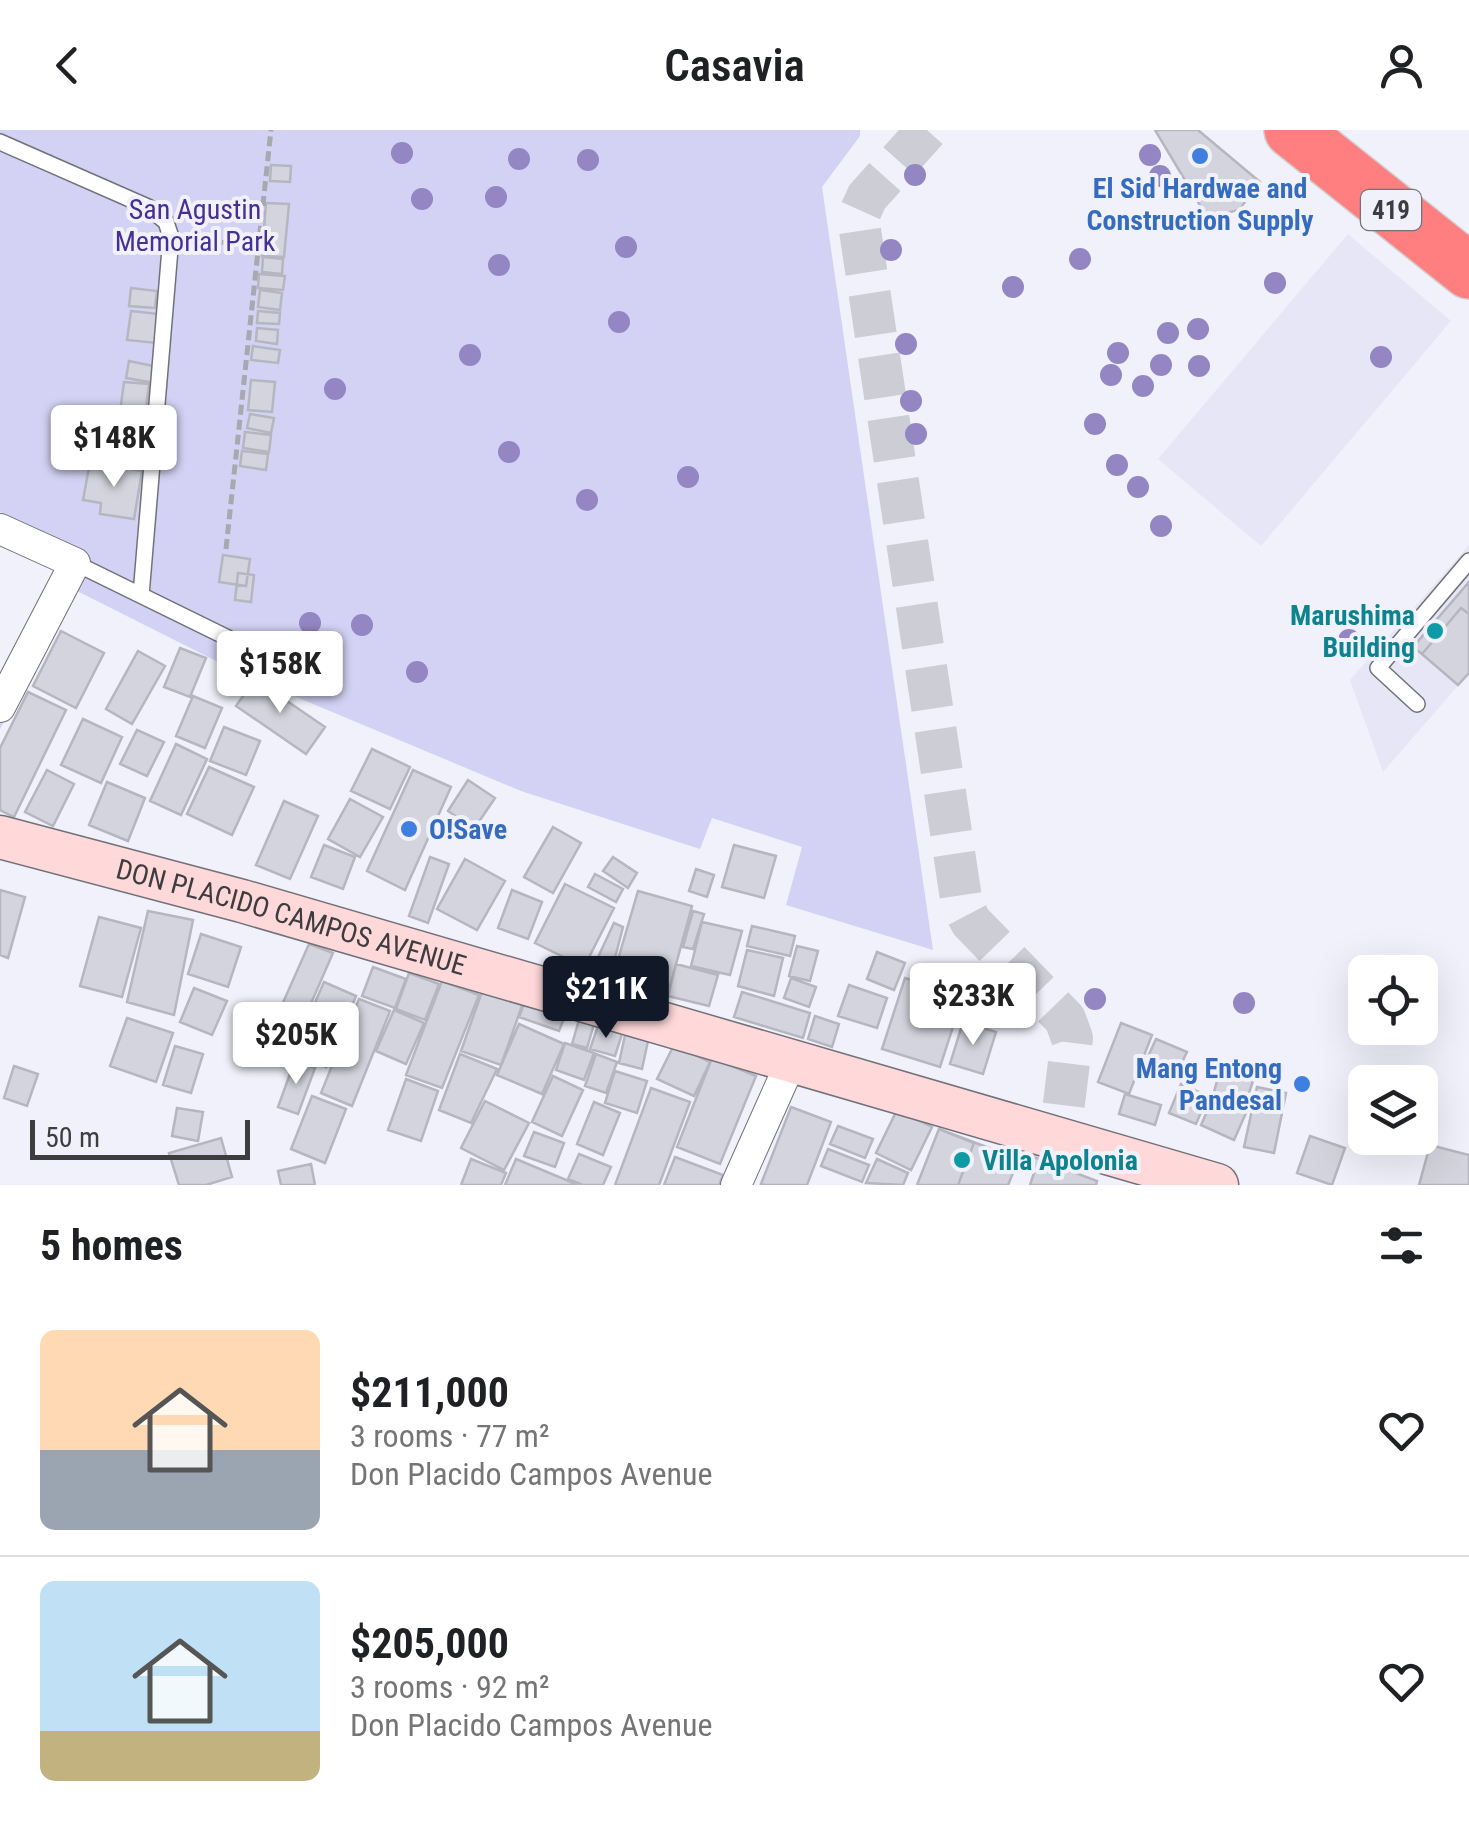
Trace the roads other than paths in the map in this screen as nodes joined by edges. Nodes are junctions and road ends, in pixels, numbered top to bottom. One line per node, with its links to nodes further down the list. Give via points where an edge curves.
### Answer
1 (1292, 130): 5 (highway, 419)
2 (1345, 130): 4 (highway, 419)
3 (0, 142): 9 (lane, via 148,207 166,222 171,237)
4 (1469, 229)
5 (1469, 272)
6 (0, 528): 7 (street)
7 (69, 560): 9 (lane); 12 (street)
8 (1469, 561): 11 (lane, via 1378,668)
9 (141, 595): 10 (lane)
10 (228, 638)
11 (1416, 704)
12 (0, 707)
13 (0, 837): 14 (main road, DON PLACIDO CAMPOS AVENUE)
14 (791, 1062): 15 (street); 16 (main road, DON PLACIDO CAMPOS AVENUE)
15 (736, 1185)
16 (1217, 1185)

